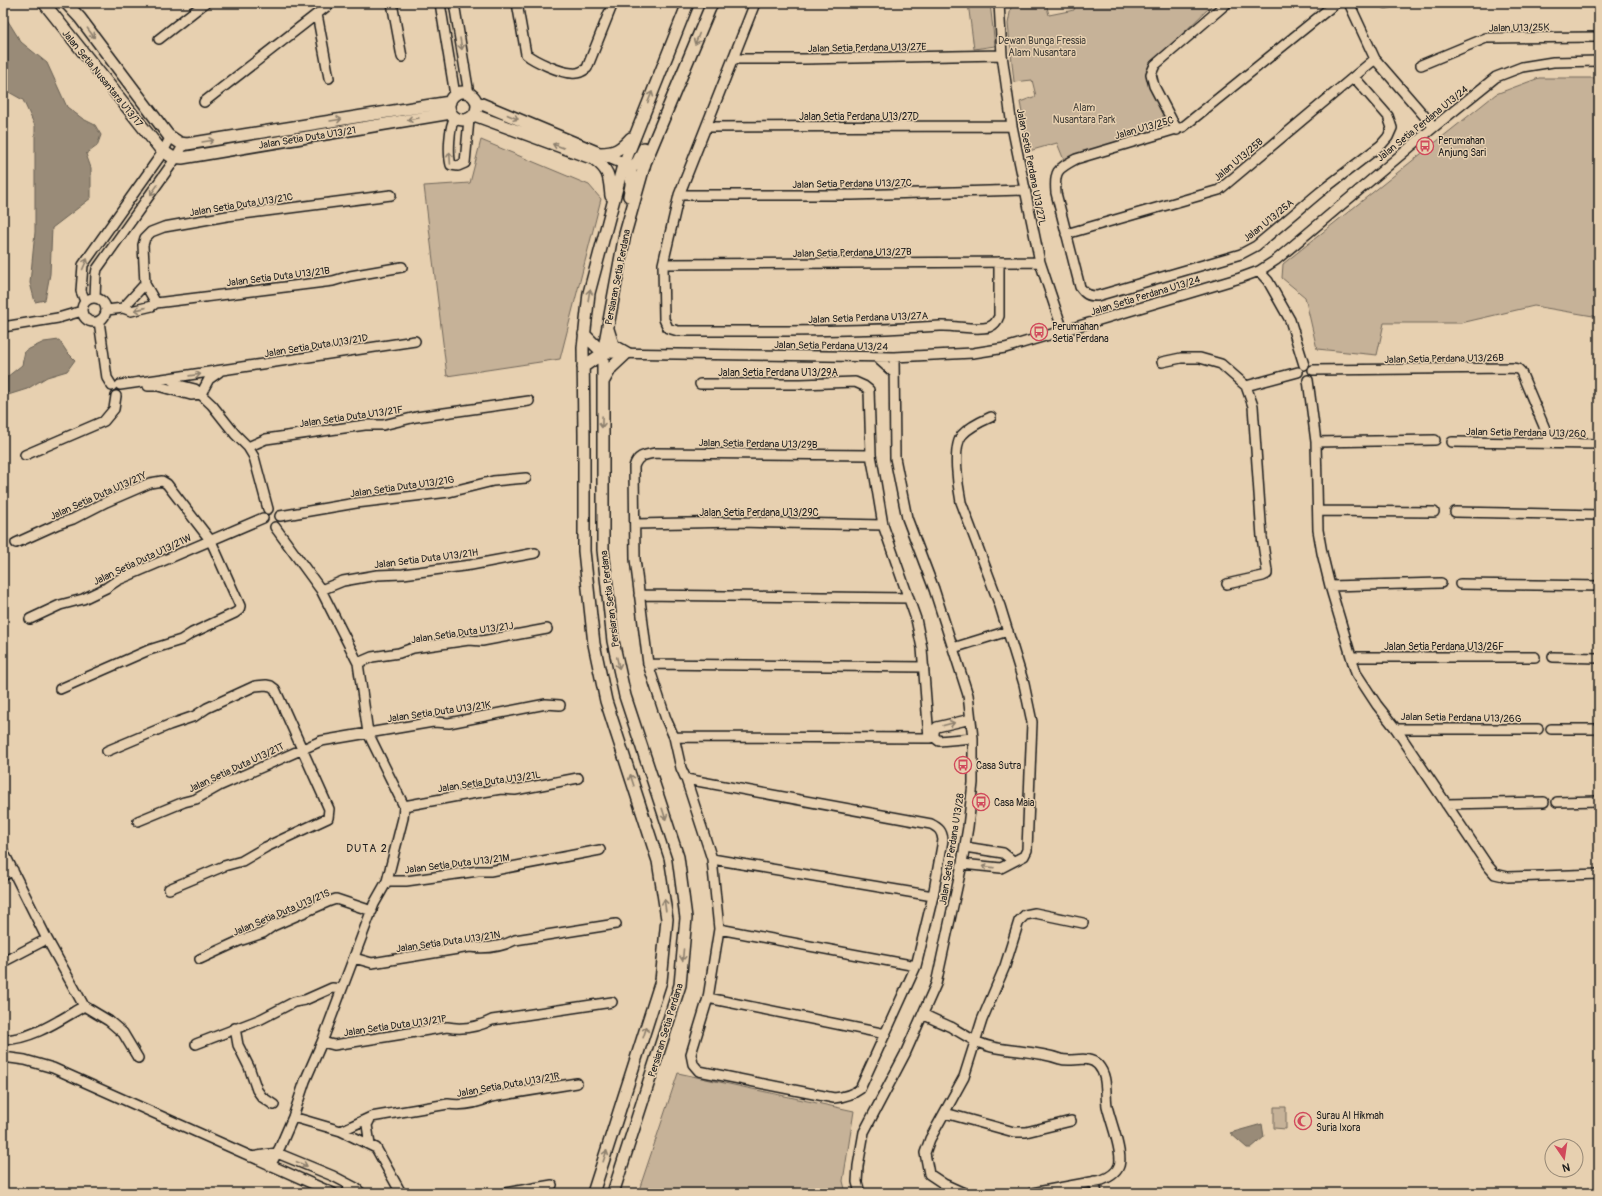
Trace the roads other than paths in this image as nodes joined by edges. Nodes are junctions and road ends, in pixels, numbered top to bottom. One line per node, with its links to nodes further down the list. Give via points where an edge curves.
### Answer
1 (44, 3): 43 (main road, Jalan Setia Nusantara U13/17)
2 (66, 3): 40 (main road, Jalan Setia Nusantara U13/17, one-way to 40)
3 (205, 3): 19 (street)
4 (331, 3): 17 (street)
5 (392, 3): 21 (street)
6 (440, 3): 31 (street)
7 (454, 3): 28 (street, one-way to 28)
8 (517, 3): 9 (street, via 526,54 534,61 571,74 581,73 587,68)
9 (613, 3)
10 (688, 3): 39 (main road, Persiaran Setia Perdana, one-way to 10)
11 (712, 3): 29 (main road, Persiaran Setia Perdana, one-way to 29)
12 (755, 3): 23 (street)
13 (999, 3): 20 (street, Jalan Setia Perdana U13/27L)
14 (1227, 3): 38 (street, via 1155,65 1151,74 1154,86)
15 (1336, 3): 38 (street, Jalan U13/25C)
16 (1349, 3): 22 (street)
17 (316, 14): 27 (street); 30 (street)
18 (1599, 37): 25 (street, Jalan U13/25K, via 1486,38)
19 (159, 39)
20 (1002, 54): 23 (street, Jalan Setia Perdana U13/27E); 35 (street, Jalan Setia Perdana U13/27L)
21 (402, 57)
22 (1375, 58): 26 (street, Jalan U13/25B); 33 (street)
23 (733, 59): 36 (street)
24 (1599, 61): 32 (street, Jalan Setia Perdana U13/24, via 1553,62 1522,67 1496,77)
25 (1420, 65)
26 (1354, 77): 51 (street, Jalan U13/25B, via 1219,190); 51 (street, Jalan U13/25A, via 1388,116 1392,128 1388,137 1256,246 1240,254 1097,296 1089,296 1080,287)
27 (329, 78)
28 (473, 98): 31 (main road, via 462,92); 34 (main road, via 477,107); 44 (main road, one-way to 44)
29 (672, 101): 46 (main road, via 658,119 638,161); 52 (main road, Persiaran Setia Perdana, via 645,163)
30 (204, 102)
31 (453, 107): 34 (main road, via 462,120); 34 (street, one-way to 31, via 465,163 451,165 449,160); 42 (main road, Jalan Setia Duta U13/21, one-way to 31); 45 (main road, Jalan Setia Duta U13/21, one-way to 45)
32 (1452, 112): 33 (street, via 1434,117); 37 (street, Jalan Setia Perdana U13/24)
33 (1423, 114): 37 (street); 41 (street)
34 (471, 117): 44 (main road, one-way to 34)
35 (1012, 126): 36 (street, Jalan Setia Perdana U13/27D); 47 (street, Jalan Setia Perdana U13/27L)
36 (706, 127): 49 (street)
37 (1434, 127): 41 (street, Jalan Setia Perdana U13/24)
38 (1177, 130): 51 (street, Jalan U13/25C, via 1076,159 1060,167 1055,178 1056,193)
39 (636, 133): 44 (main road, via 623,147); 46 (main road, Persiaran Setia Perdana)
40 (170, 138): 42 (main road); 43 (street)
41 (1419, 139): 53 (street, Jalan Setia Perdana U13/24)
42 (184, 144): 45 (street)
43 (163, 152): 45 (main road); 63 (street, one-way to 43, via 81,291 83,265)
44 (596, 156): 46 (main road); 50 (main road, via 609,177)
45 (176, 158): 62 (street, one-way to 62, via 97,269)
46 (625, 167): 50 (main road, Persiaran Setia Perdana); 52 (main road, via 631,185 622,224)
47 (1025, 190): 49 (street, Jalan Setia Perdana U13/27C, via 852,195); 55 (street, Jalan Setia Perdana U13/27L)
48 (391, 195): 61 (street, Jalan Setia Duta U13/21C, via 164,227 145,238)
49 (679, 195): 56 (street)
50 (612, 203): 72 (main road, Persiaran Setia Perdana, one-way to 50, via 589,293)
51 (1066, 234)
52 (620, 257): 69 (main road, Persiaran Setia Perdana)
53 (1276, 260): 58 (street, Jalan Setia Perdana U13/24); 60 (street, via 1268,273)
54 (999, 262): 55 (street, Jalan Setia Perdana U13/27B); 56 (street, Jalan Setia Perdana U13/27B); 56 (street, Jalan Setia Perdana U13/27A, via 999,316 997,321 988,327 945,325 885,329 678,331 668,328 664,319)
55 (1040, 262): 71 (street, Jalan Setia Perdana U13/27L)
56 (663, 264)
57 (402, 267): 64 (street, Jalan Setia Duta U13/21B, via 333,281)
58 (1259, 271): 59 (street, Jalan Setia Perdana U13/24); 60 (street)
59 (1240, 278): 60 (street); 71 (street, Jalan Setia Perdana U13/24)
60 (1268, 281): 81 (street, via 1290,320)
61 (145, 284): 64 (street); 65 (street)
62 (95, 297): 63 (street); 66 (street, via 102,300)
63 (85, 301): 67 (street)
64 (156, 302): 65 (street, Jalan Setia Duta U13/21B, one-way to 65, via 131,311)
65 (123, 308): 66 (street, Jalan Setia Duta U13/21B)
66 (107, 310): 68 (street, via 105,317)
67 (82, 311): 68 (street, via 87,320); 70 (street)
68 (99, 321): 90 (street, via 107,378)
69 (607, 326): 74 (main road, Persiaran Setia Perdana); 75 (main road, via 613,344)
70 (3, 328)
71 (1063, 331): 76 (street, Jalan Setia Perdana U13/24, via 1005,348 973,353)
72 (584, 334): 74 (main road); 80 (main road, Persiaran Setia Perdana)
73 (415, 341): 83 (street, Jalan Setia Duta U13/21D)
74 (603, 353): 75 (street, Jalan Setia Perdana U13/24); 80 (main road); 87 (main road, Persiaran Setia Perdana)
75 (627, 353): 77 (street, Jalan Setia Perdana U13/24); 87 (main road, via 611,368)
76 (913, 356): 78 (street, Jalan Setia Perdana U13/24); 84 (street, via 904,361)
77 (876, 357): 78 (street, Jalan Setia Perdana U13/24); 84 (street)
78 (894, 357): 84 (street, Jalan Setia Perdana U13/28)
79 (1162, 362): 89 (street, via 1200,358 1221,364)
80 (583, 367): 209 (main road, Persiaran Setia Perdana, one-way to 80, via 661,981 667,919 658,861 606,701 594,644 584,552)
81 (1301, 368): 82 (street, via 1308,365); 86 (street, via 1301,378); 89 (street)
82 (1313, 370): 86 (street, via 1312,377); 97 (street, Jalan Setia Perdana U13/26B, via 1518,369)
83 (220, 371): 85 (street, Jalan Setia Duta U13/21D, one-way to 83); 91 (street, via 209,379)
84 (894, 373): 127 (street, Jalan Setia Perdana U13/28, via 895,458 907,518)
85 (169, 378): 90 (street, Jalan Setia Duta U13/21D); 91 (street)
86 (1308, 380): 95 (street, Jalan Setia Perdana U13/26G)
87 (602, 383): 201 (main road, Persiaran Setia Perdana, one-way to 201, via 603,550 613,641 625,696 678,857 686,918 680,985)
88 (700, 384): 101 (street, Jalan Setia Perdana U13/29A, via 855,382 869,390)
89 (1246, 386): 117 (street, via 1253,406 1262,537 1268,571 1263,576)
90 (118, 389): 91 (street, via 152,385 191,396); 100 (street, via 114,409 104,421)
91 (201, 394): 99 (street)
92 (528, 402): 99 (street, Jalan Setia Duta U13/21F, via 416,417 383,425 366,425 266,439)
93 (991, 417): 126 (street, via 963,435 960,440 957,448 958,490)
94 (1435, 440): 95 (street)
95 (1316, 442): 104 (street, Jalan Setia Perdana U13/26G)
96 (1452, 442): 97 (street, Jalan Setia Perdana U13/26Q)
97 (1551, 443): 98 (street, Jalan Setia Perdana U13/26Q)
98 (1599, 444)
99 (248, 447): 103 (street, via 254,458)
100 (25, 454)
101 (871, 455): 110 (street, Jalan Setia Perdana U13/29B, via 645,454 639,457 634,467); 111 (street)
102 (526, 478): 108 (street, Jalan Setia Duta U13/21G, via 449,492)
103 (268, 509): 108 (street); 109 (street)
104 (1318, 511): 105 (street); 119 (street, Jalan Setia Perdana U13/26G, via 1321,546)
105 (1434, 512)
106 (1454, 512): 107 (street)
107 (1599, 515)
108 (280, 516): 112 (street, via 282,522)
109 (263, 518): 112 (street); 113 (street, Jalan Setia Duta U13/21W)
110 (635, 524): 111 (street, Jalan Setia Perdana U13/29C, via 739,522); 122 (street)
111 (883, 525): 123 (street)
112 (275, 527): 121 (street)
113 (211, 541): 114 (street, Jalan Setia Duta U13/21Y, via 167,484 157,481); 124 (street, Jalan Setia Duta U13/21W, via 118,580 83,599 60,605); 135 (street, Jalan Setia Duta U13/21Y, via 240,606 239,610 181,640 149,650)
114 (16, 543)
115 (535, 553): 121 (street, Jalan Setia Duta U13/21H, via 464,566 370,576 343,581)
116 (1441, 583): 119 (street)
117 (1227, 584)
118 (1460, 584): 120 (street)
119 (1330, 586): 128 (street, Jalan Setia Perdana U13/26G)
120 (1599, 586)
121 (321, 590): 132 (street)
122 (639, 595): 123 (street); 133 (street)
123 (908, 598): 134 (street, via 916,620)
124 (30, 619)
125 (547, 630): 132 (street, Jalan Setia Duta U13/21J, via 482,641 469,640 413,648 372,657)
126 (1008, 631): 127 (street); 160 (street, via 1032,722 1027,850 1024,856)
127 (953, 648): 137 (street, Jalan Setia Perdana U13/28, via 968,695)
128 (1352, 657): 129 (street, Jalan Setia Perdana U13/26F); 138 (street, Jalan Setia Perdana U13/26G, via 1356,673)
129 (1535, 657)
130 (1553, 657): 131 (street)
131 (1599, 658)
132 (358, 663): 142 (street)
133 (648, 664): 134 (street); 143 (street)
134 (924, 667): 144 (street)
135 (60, 689)
136 (560, 704): 142 (street, Jalan Setia Duta U13/21K, via 546,704 457,721 434,722)
137 (971, 719): 144 (street, one-way to 137, via 937,727); 145 (street, Jalan Setia Perdana U13/28)
138 (1396, 729): 139 (street, Jalan Setia Perdana U13/26G); 153 (street)
139 (1538, 729)
140 (1551, 729): 141 (street)
141 (1599, 729)
142 (368, 733): 146 (street, Jalan Setia Duta U13/21T, via 321,741); 154 (street)
143 (674, 737): 144 (street); 149 (street)
144 (932, 737): 145 (street, via 939,741)
145 (973, 738): 156 (street, Jalan Setia Perdana U13/28, via 972,783)
146 (302, 749): 147 (street, via 275,690 271,686 260,685 207,708 195,716); 155 (street, Jalan Setia Duta U13/21T, via 196,799); 166 (street, via 329,809 328,818 242,861)
147 (107, 751)
148 (578, 778): 154 (street, Jalan Setia Duta U13/21L)
149 (686, 779): 159 (street); 167 (street, via 938,827 943,840)
150 (1544, 802): 153 (street)
151 (1557, 802): 152 (street)
152 (1599, 802)
153 (1446, 804): 163 (street, via 1495,874 1508,877)
154 (404, 806): 165 (street)
155 (138, 821)
156 (965, 847): 160 (street, via 1003,853); 161 (street, Jalan Setia Perdana U13/28)
157 (600, 850): 165 (street, Jalan Setia Duta U13/21M, via 490,871)
158 (3, 851): 162 (street)
159 (712, 859): 167 (street); 171 (street)
160 (1013, 861): 161 (street, one-way to 161, via 1001,868)
161 (962, 864): 181 (street, Jalan Setia Perdana U13/28, via 942,963)
162 (13, 870): 164 (street); 172 (street)
163 (1599, 874)
164 (3, 876)
165 (388, 881): 168 (street)
166 (169, 889)
167 (933, 896): 176 (street)
168 (372, 911): 173 (street); 174 (street, Jalan Setia Duta U13/21S, via 336,899)
169 (1083, 923): 185 (street, via 1035,913 1021,918)
170 (616, 924): 173 (street, Jalan Setia Duta U13/21N, via 515,940 482,948 470,947 372,963)
171 (719, 929): 176 (street); 178 (street)
172 (47, 939): 175 (street); 180 (street)
173 (354, 958): 177 (street)
174 (200, 959)
175 (3, 962)
176 (916, 966): 183 (street)
177 (342, 989): 182 (street, via 332,988); 186 (street)
178 (708, 998): 183 (street); 183 (street, via 692,1054 692,1064 699,1071 834,1098 848,1096 860,1089)
179 (612, 1002): 186 (street, Jalan Setia Duta U13/21P, via 492,1020 482,1025 459,1029 447,1027 334,1045)
180 (84, 1006): 184 (street, via 35,1034 16,1040); 189 (street, via 123,1033)
181 (923, 1014): 185 (street); 212 (street, Jalan Setia Perdana U13/28, via 864,1132 857,1182)
182 (235, 1028): 187 (street); 191 (street, via 238,1044 257,1090)
183 (886, 1034)
184 (3, 1040)
185 (976, 1041): 192 (street, via 964,1077); 202 (street, via 990,1047 1051,1055 1062,1060 1084,1059 1097,1064 1104,1077 1108,1107 1121,1160 1116,1172 1110,1177)
186 (322, 1042): 194 (street)
187 (196, 1044)
188 (3, 1057): 199 (street, via 53,1068)
189 (138, 1058)
190 (577, 1083): 193 (street, Jalan Setia Duta U13/21R, via 492,1097 458,1106 448,1104)
191 (274, 1105)
192 (945, 1113): 195 (street, via 1014,1132 1026,1132); 213 (street, via 930,1139 925,1153 926,1164 929,1174)
193 (371, 1116): 196 (street, Jalan Setia Duta U13/21R); 197 (street, via 367,1125)
194 (293, 1117): 196 (street); 198 (street)
195 (1071, 1121)
196 (342, 1131): 197 (street)
197 (370, 1145): 207 (street, via 376,1148)
198 (277, 1153): 199 (street); 200 (street); 204 (street, one-way to 204, via 333,1176)
199 (251, 1156): 200 (street)
200 (270, 1166): 205 (street)
201 (618, 1178): 210 (main road); 211 (main road, Persiaran Setia Perdana)
202 (1094, 1181): 214 (street); 215 (street)
203 (552, 1185): 208 (street)
204 (360, 1191): 206 (street, via 351,1188)
205 (333, 1193)
206 (346, 1193)
207 (401, 1193)
208 (505, 1193)
209 (593, 1193)
210 (609, 1193)
211 (613, 1193)
212 (860, 1193)
213 (964, 1193)
214 (1032, 1193)
215 (1097, 1193)

